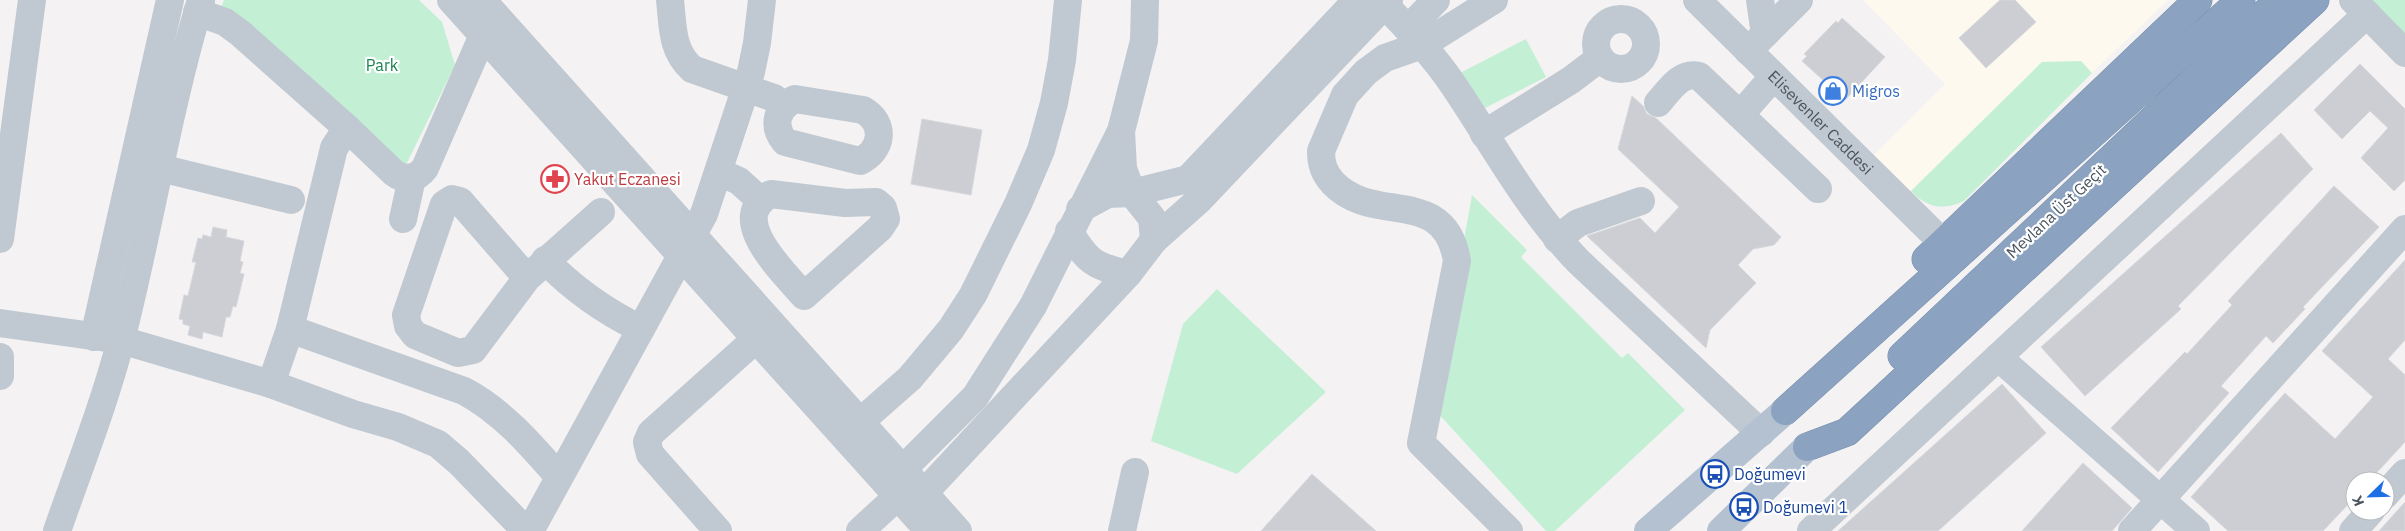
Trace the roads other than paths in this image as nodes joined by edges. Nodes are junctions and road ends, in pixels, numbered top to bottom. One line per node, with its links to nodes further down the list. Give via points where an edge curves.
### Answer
1 (32, 0): 47 (street)
2 (170, 0): 57 (street)
3 (451, 0): 22 (street)
4 (482, 0): 51 (street)
5 (670, 0): 28 (street, via 675,46 685,63 692,69)
6 (762, 0): 28 (street)
7 (1068, 0): 64 (street, via 1054,103 1041,150 1018,204 973,294 951,329 910,378)
8 (1145, 0): 33 (street, via 1144,41)
9 (1357, 0): 39 (street, via 1188,179)
10 (1436, 0): 23 (street)
11 (1494, 0): 23 (street)
12 (1698, 0): 24 (street, Elisevenler Caddesi)
13 (1760, 0): 24 (street)
14 (1799, 0): 24 (street)
15 (2198, 0): 50 (highway)
16 (2241, 0): 63 (highway, Mevlana Üst Geçit)
17 (2279, 0): 66 (highway, Mevlana Üst Geçit)
18 (2315, 0): 66 (highway, via 1847,432)
19 (1386, 2): 23 (street); 49 (street, via 1198,201)
20 (199, 6): 32 (street, via 232,26); 35 (street)
21 (2360, 7): 25 (street); 60 (street)
22 (483, 35): 37 (street, via 425,168); 51 (street)
23 (1415, 37): 34 (street, via 1453,85); 82 (street, via 1385,58 1345,95 1321,151 1321,161 1326,175 1346,194 1369,204 1422,212 1447,232 1456,251 1457,262 1421,443)
24 (1756, 42): 27 (street, Elisevenler Caddesi)
25 (2405, 52)
26 (1600, 58): 34 (street, via 1571,80)
27 (1774, 76): 31 (street); 50 (street, Elisevenler Caddesi)
28 (747, 87): 30 (street, via 774,98); 36 (street)
29 (1658, 103): 31 (street, via 1680,79 1694,75 1699,76)
30 (784, 106)
31 (1740, 115): 38 (street)
32 (347, 128): 37 (street, via 394,173); 55 (street, via 334,148)
33 (1121, 131): 39 (street, via 1124,169); 45 (street)
34 (1484, 134): 48 (street, via 1517,187)
35 (160, 168): 40 (street); 57 (street)
36 (719, 172): 41 (street, via 739,181); 51 (street, via 704,214)
37 (412, 178): 44 (street)
38 (1818, 189)
39 (1132, 193): 45 (street, via 1108,194); 49 (street, via 1152,218)
40 (291, 200)
41 (761, 201): 41 (street, via 755,215 758,239 804,296 886,219 883,208 876,202 845,203 771,194)
42 (1641, 201): 48 (street, via 1578,223)
43 (601, 212): 52 (street)
44 (403, 219)
45 (1075, 220): 53 (street, via 1084,255 1106,269); 67 (street, via 1033,306 975,397)
46 (2405, 229): 73 (street)
47 (0, 239)
48 (1557, 239): 65 (street)
49 (1154, 240): 53 (street)
50 (1943, 244): 63 (highway, via 1805,371)
51 (686, 245): 56 (street); 58 (street); 64 (street)
52 (536, 269): 52 (street, via 477,346 468,352 458,352 415,335 408,326 406,315 444,204 448,201 460,201); 56 (street, via 560,276 595,303)
53 (1128, 274): 72 (street)
54 (0, 323): 57 (street)
55 (290, 329): 62 (street); 70 (street, via 464,390 505,420)
56 (640, 330): 70 (street)
57 (107, 338): 62 (street); 75 (street, via 102,404)
58 (756, 339): 72 (street); 77 (street, via 651,433 647,442 650,454)
59 (0, 357): 61 (street)
60 (1998, 357): 73 (street); 85 (street)
61 (0, 376)
62 (272, 384): 76 (street, via 438,444)
63 (1785, 411): 65 (main road)
64 (860, 422): 67 (street)
65 (1761, 433): 83 (main road)
66 (1807, 447): 84 (main road)
67 (902, 470): 72 (street)
68 (1134, 472): 81 (street)
69 (2405, 473): 71 (street)
70 (559, 477): 76 (street)
71 (2395, 484)
72 (911, 495): 78 (street); 79 (street); 80 (street)
73 (2160, 500): 86 (street); 87 (street)
74 (2362, 521): 88 (street)
75 (57, 531)
76 (528, 531)
77 (718, 531)
78 (860, 531)
79 (929, 531)
80 (958, 531)
81 (1122, 531)
82 (1509, 531)
83 (1648, 531)
84 (1721, 531)
85 (1811, 531)
86 (2132, 531)
87 (2196, 531)
88 (2353, 531)

